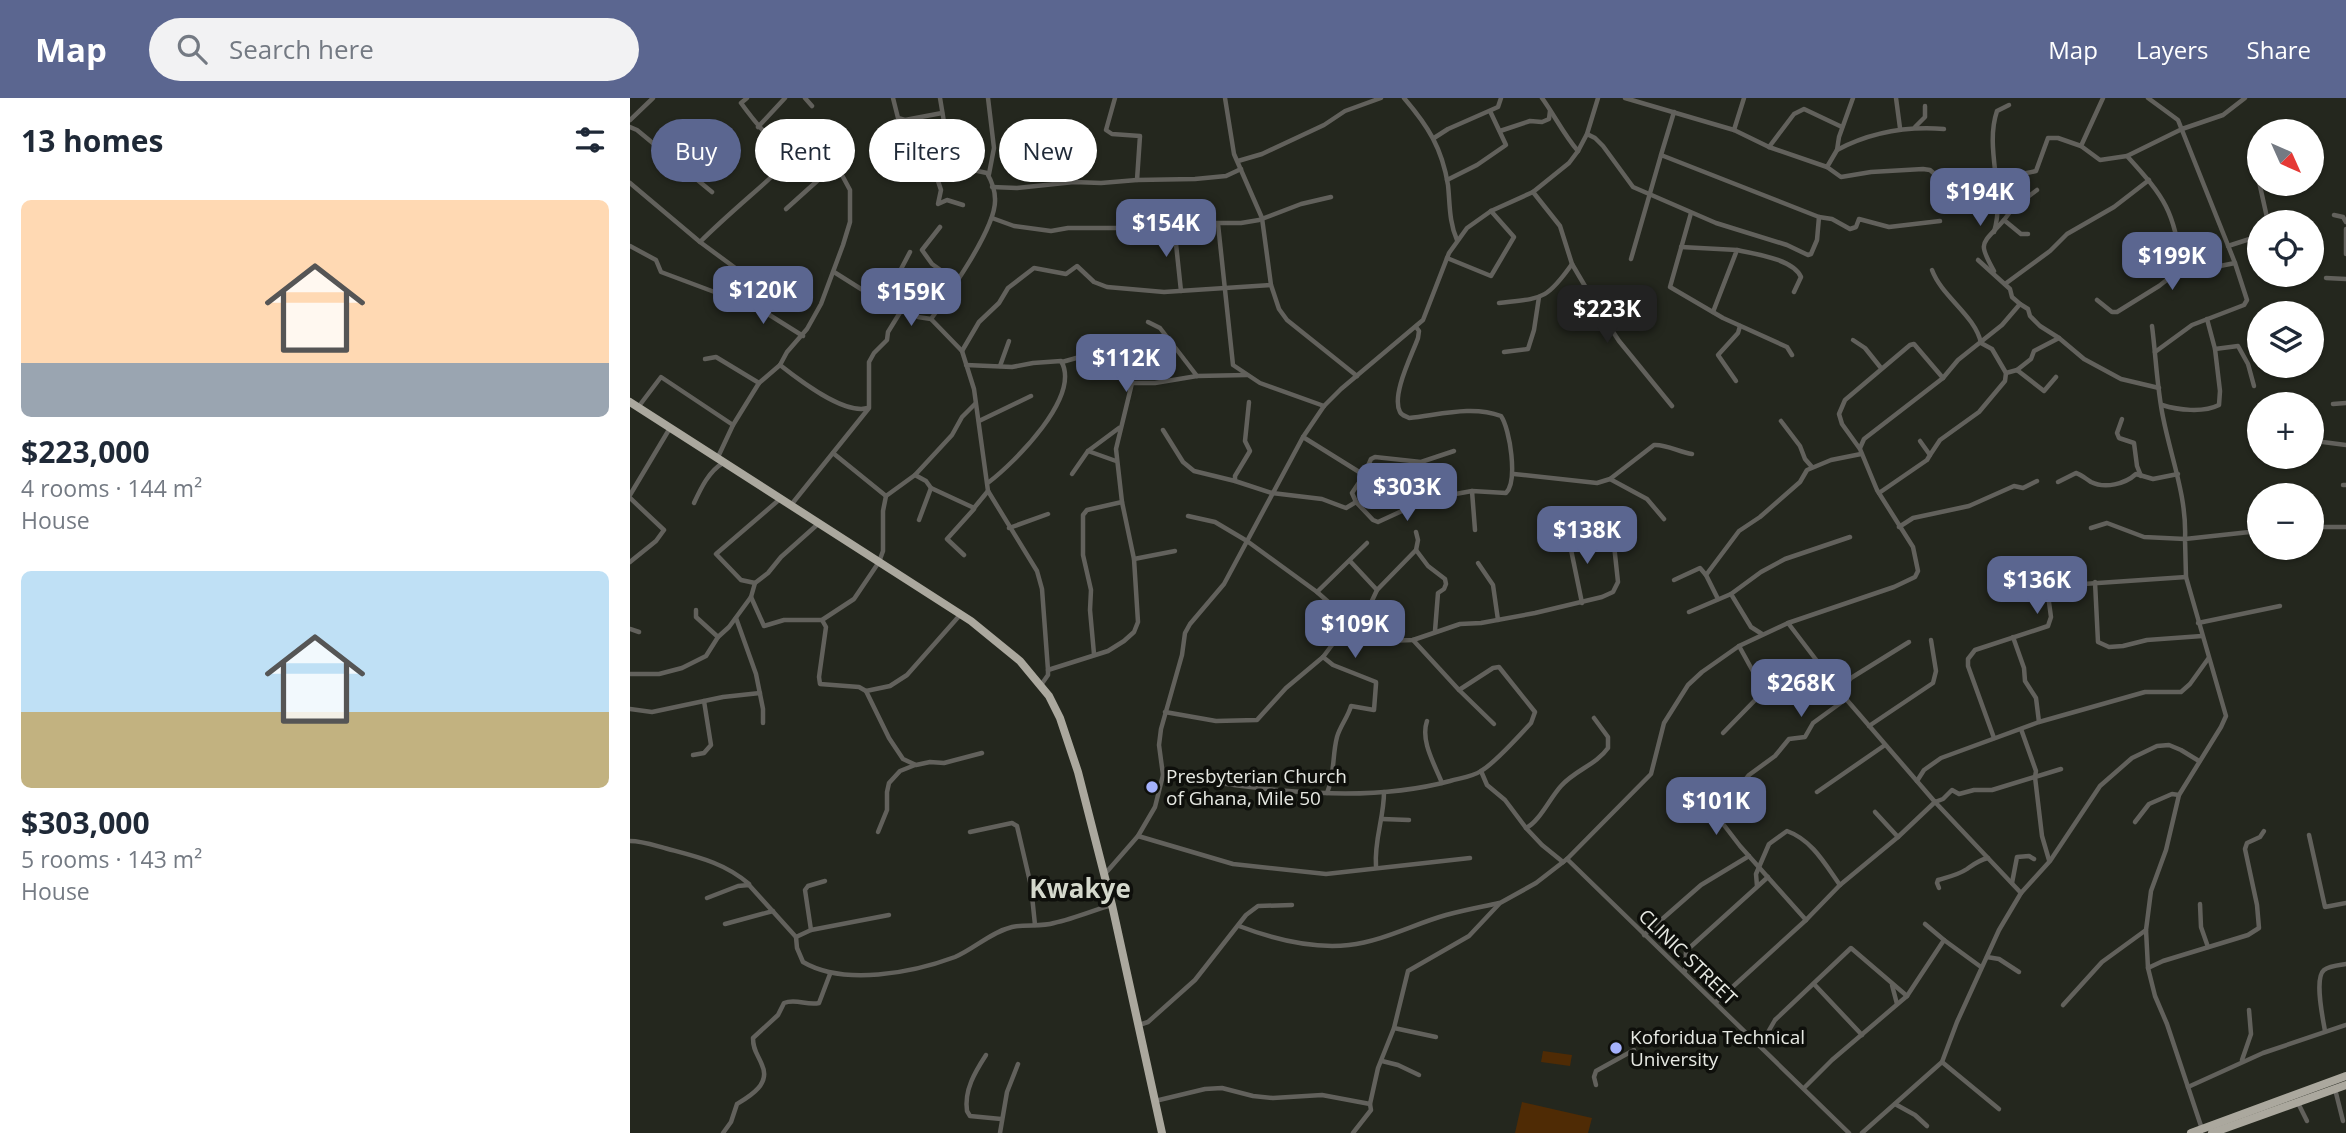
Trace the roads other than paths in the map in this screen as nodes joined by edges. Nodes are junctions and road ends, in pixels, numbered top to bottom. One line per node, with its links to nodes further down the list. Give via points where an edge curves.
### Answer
1 (653, 98): 31 (street)
2 (747, 98): 32 (street, via 741,103)
3 (785, 98): 29 (street)
4 (805, 98): 23 (street)
5 (893, 98): 28 (street, via 898,118)
6 (940, 98): 28 (street)
7 (988, 98): 54 (street, via 994,148)
8 (1115, 98): 56 (street, via 1106,130 1140,136)
9 (1225, 98): 49 (street)
10 (1381, 98): 49 (street)
11 (1404, 98): 42 (street)
12 (1501, 98): 26 (street, via 1498,107)
13 (1542, 98): 25 (street)
14 (1598, 98): 41 (street)
15 (1625, 98): 27 (street)
16 (1744, 98): 39 (street)
17 (1853, 98): 34 (street)
18 (1896, 98): 36 (street)
19 (2103, 98): 43 (street)
20 (2148, 98): 38 (street, via 2178,120)
21 (2245, 98): 38 (street, via 2223,114)
22 (2009, 105): 52 (street, via 1995,116)
23 (812, 106)
24 (1925, 106): 35 (street, via 1925,117)
25 (1550, 110): 40 (street, via 1546,121); 46 (street)
26 (1490, 111): 40 (street); 42 (street)
27 (1674, 112): 39 (street); 47 (street)
28 (942, 113): 30 (street)
29 (765, 119)
30 (942, 119)
31 (630, 120)
32 (755, 123)
33 (630, 127): 66 (street)
34 (1842, 127): 44 (street, via 1804,109 1794,114); 45 (street)
35 (1914, 127): 36 (street); 37 (street)
36 (1900, 128): 45 (street)
37 (1944, 129)
38 (2182, 129): 48 (street); 91 (street)
39 (1734, 130): 44 (street)
40 (1500, 131): 57 (street, via 1506,145)
41 (1587, 134): 46 (street); 68 (street, via 1603,146 1633,187)
42 (1434, 138): 57 (street)
43 (2081, 146): 48 (street, via 2101,160); 52 (street, via 2048,138 2036,171)
44 (1769, 147): 50 (street)
45 (1837, 150): 50 (street)
46 (1578, 152): 67 (street)
47 (1661, 155): 68 (street); 75 (street)
48 (2127, 156): 58 (street)
49 (1238, 162): 51 (street)
50 (1826, 167): 55 (street, via 1841,177 1923,169)
51 (1241, 169): 56 (street, via 1221,176); 77 (street)
52 (1996, 170): 85 (street)
53 (985, 172): 54 (street)
54 (989, 175): 64 (street)
55 (1938, 177)
56 (1137, 180): 64 (street)
57 (1447, 180): 87 (street)
58 (2149, 180): 101 (street, via 2169,210); 108 (street, via 2067,234)
59 (767, 182): 89 (street)
60 (816, 182): 71 (street)
61 (846, 182): 103 (street, via 851,207)
62 (938, 182): 70 (street, via 938,204 947,200)
63 (630, 183): 89 (street)
64 (992, 187): 76 (street)
65 (2036, 190): 78 (street)
66 (712, 192)
67 (1533, 192): 72 (street); 100 (street, via 1560,226)
68 (1650, 194): 73 (street); 97 (street)
69 (1331, 197): 77 (street)
70 (963, 205)
71 (786, 209)
72 (1491, 211): 87 (street); 96 (street, via 1514,237 1491,276)
73 (1691, 212): 75 (street, via 1808,255 1817,240); 92 (street)
74 (2334, 215): 80 (street)
75 (1819, 217): 79 (street, via 1850,229 1859,219 1889,227)
76 (992, 218): 82 (street, via 1051,231); 107 (street)
77 (1262, 218): 81 (street); 109 (street)
78 (2004, 220): 85 (street); 86 (street, via 2021,234)
79 (1940, 221)
80 (2346, 222)
81 (1217, 224): 82 (street); 110 (street)
82 (1174, 225): 111 (street)
83 (940, 227): 107 (street, via 922,250 932,264)
84 (2346, 229): 95 (street)
85 (1994, 232): 104 (street, via 1983,249)
86 (2028, 234)
87 (1457, 240): 96 (street)
88 (2247, 240): 91 (street)
89 (699, 242): 115 (street, via 740,272)
90 (630, 246): 115 (street, via 656,260 661,272)
91 (2228, 246): 99 (street)
92 (1681, 247): 93 (street); 120 (street, via 1670,287)
93 (1737, 250): 112 (street, via 1770,257 1798,270 1801,277); 120 (street)
94 (910, 252): 113 (street)
95 (2346, 254)
96 (1447, 258): 126 (street, via 1425,316)
97 (1631, 259)
98 (1978, 260): 104 (street)
99 (2235, 263): 101 (street, via 2195,271); 122 (street, via 2246,303)
100 (1572, 264): 114 (street, via 1551,292); 163 (street, via 1619,341)
101 (2182, 268): 116 (street, via 2117,312)
102 (1932, 270): 131 (street, via 1941,289 1967,317)
103 (834, 272): 113 (street); 127 (street)
104 (1997, 276): 108 (street)
105 (2326, 278): 106 (street)
106 (2346, 279)
107 (956, 281): 121 (street)
108 (2005, 284): 118 (street)
109 (1271, 285): 110 (street); 147 (street, via 1287,320)
110 (1224, 286): 111 (street); 145 (street, via 1230,359)
111 (1181, 291): 133 (street, via 1107,286 1094,282 1077,266 1066,274 1034,268 1008,288)
112 (1794, 292)
113 (881, 296): 119 (street)
114 (1539, 297): 117 (street); 134 (street, via 1528,349)
115 (731, 298): 127 (street, via 761,309)
116 (2097, 300)
117 (1499, 303)
118 (2020, 304): 128 (street); 131 (street)
119 (904, 306): 121 (street, via 918,317); 165 (street, via 887,340 869,362)
120 (1713, 312): 124 (street)
121 (930, 319): 133 (street)
122 (2207, 319): 132 (street); 135 (street)
123 (1149, 322): 146 (street, via 1160,328)
124 (1740, 326): 136 (street, via 1787,347); 150 (street, via 1718,355)
125 (2152, 326): 135 (street)
126 (1416, 327): 147 (street); 189 (street, via 1418,338 1398,394 1400,412 1409,418 1454,411 1501,416)
127 (803, 336): 139 (street)
128 (2059, 338): 143 (street, via 2034,351); 154 (street, via 2109,374)
129 (1853, 340): 142 (street)
130 (1009, 341): 141 (street)
131 (1980, 344): 144 (street, via 1992,349); 149 (street)
132 (2215, 349): 153 (street, via 2238,346); 166 (street, via 2219,405)
133 (962, 351): 140 (street)
134 (1503, 352)
135 (2155, 352): 154 (street)
136 (1792, 355)
137 (705, 359): 151 (street, via 716,357)
138 (1062, 362): 141 (street); 152 (street, via 1107,355 1115,373); 198 (street, via 1064,388 1058,404 1014,459)
139 (780, 365): 151 (street); 165 (street, via 810,388 852,408)
140 (967, 365): 141 (street); 159 (street)
141 (1000, 366)
142 (1881, 368): 149 (street, via 1914,344); 180 (street, via 1840,407 1842,424)
143 (2017, 370): 144 (street); 148 (street, via 2044,391)
144 (2006, 373): 184 (street, via 1979,412 1940,440)
145 (1247, 375): 146 (street); 162 (street)
146 (1197, 376): 152 (street)
147 (1357, 376): 162 (street)
148 (2056, 377)
149 (1943, 378): 180 (street, via 1864,439)
150 (1736, 381)
151 (759, 383): 171 (street)
152 (1132, 383): 173 (street)
153 (2254, 386)
154 (2158, 388): 161 (street)
155 (1031, 396): 169 (street)
156 (630, 402): 164 (highway)
157 (1249, 402): 195 (street, via 1245,441 1250,451)
158 (2346, 403): 160 (street)
159 (975, 404): 169 (street); 191 (street)
160 (2333, 404)
161 (2162, 405): 166 (street); 167 (street)
162 (1324, 406): 175 (street)
163 (1672, 406)
164 (638, 407): 171 (street, via 661,377); 172 (highway)
165 (869, 408): 182 (street)
166 (2175, 409): 167 (street)
167 (2163, 417): 190 (street)
168 (2122, 419): 193 (street, via 2117,433 2134,443)
169 (979, 421): 198 (street)
170 (1781, 421): 187 (street)
171 (733, 425): 185 (street)
172 (670, 427): 185 (highway); 204 (street)
173 (1120, 427): 181 (street); 186 (street)
174 (1163, 430): 195 (street, via 1194,471)
175 (1303, 437): 192 (street); 202 (street)
176 (1920, 441): 184 (street)
177 (2324, 442): 178 (street)
178 (2346, 445)
179 (1454, 451): 192 (street, via 1420,462 1375,457)
180 (1861, 451): 187 (street); 203 (street)
181 (1088, 452): 186 (street); 188 (street)
182 (832, 453): 205 (street); 210 (street)
183 (1692, 454): 194 (street, via 1654,444)
184 (1930, 454): 203 (street)
185 (721, 460): 206 (highway); 209 (street)
186 (1116, 461): 207 (street)
187 (1812, 467): 239 (street, via 1739,531)
188 (1072, 474)
189 (1514, 474): 194 (street, via 1597,483); 201 (street, via 1506,493)
190 (2178, 474): 193 (street); 227 (street)
191 (915, 475): 199 (street); 205 (street)
192 (1364, 475): 208 (street, via 1352,494)
193 (2141, 477): 197 (street, via 2136,474 2129,481 2102,485 2076,473)
194 (1610, 479): 214 (street, via 1647,499)
195 (1235, 481): 202 (street)
196 (2037, 481): 217 (street, via 1969,506 1913,518)
197 (2058, 482)
198 (988, 483): 200 (street)
199 (931, 488): 211 (street); 215 (street)
200 (988, 491): 211 (street); 220 (street)
201 (1472, 491): 208 (street, via 1428,499 1378,522); 222 (street)
202 (1272, 493): 208 (street, via 1322,499 1346,508); 228 (street)
203 (1879, 493): 217 (street)
204 (630, 496): 236 (street, via 663,530)
205 (886, 496): 237 (street, via 883,551)
206 (780, 499): 210 (highway); 243 (street, via 716,554 741,580)
207 (1122, 502): 234 (street); 271 (street, via 1083,515)
208 (1356, 502)
209 (694, 503)
210 (790, 506): 216 (highway)
211 (974, 508): 233 (street, via 947,539)
212 (1048, 514): 220 (street)
213 (1188, 516): 228 (street, via 1215,522)
214 (1664, 519)
215 (919, 520)
216 (818, 524): 237 (highway); 243 (street)
217 (1899, 527): 258 (street, via 1917,557 1915,577)
218 (2324, 527): 219 (street)
219 (2346, 527)
220 (1009, 528): 274 (street, via 1032,562 1042,589)
221 (2091, 528): 227 (street, via 2107,523 2144,537)
222 (1475, 530)
223 (2247, 531): 227 (street)
224 (1416, 532): 231 (street)
225 (1567, 536): 249 (street)
226 (1850, 537): 246 (street, via 1785,559)
227 (2185, 539): 240 (street)
228 (1247, 541): 245 (street); 283 (street, via 1224,584 1185,633)
229 (1367, 543): 235 (street)
230 (1614, 545): 249 (street, via 1616,588)
231 (1416, 550): 244 (street); 261 (street, via 1445,579 1444,589 1438,593)
232 (1175, 551): 234 (street)
233 (964, 555)
234 (1134, 559): 271 (street, via 1138,622 1134,632 1108,651)
235 (1350, 561): 244 (street); 245 (street)
236 (630, 562)
237 (878, 562): 253 (highway); 255 (street, via 854,600)
238 (1478, 563): 256 (street, via 1493,585)
239 (1706, 575): 241 (street, via 1698,568); 248 (street)
240 (2186, 577): 242 (street); 259 (street)
241 (1674, 580)
242 (2095, 582): 264 (street, via 2098,642 2105,646); 266 (street, via 2054,586 2048,595 2048,626)
243 (755, 583): 247 (street)
244 (1377, 590): 257 (street, via 1370,605)
245 (1317, 592): 257 (street)
246 (1731, 594): 248 (street); 263 (street, via 1751,627)
247 (751, 597): 254 (street); 255 (street, via 764,626 784,620)
248 (1718, 599): 252 (street)
249 (1582, 603): 256 (street)
250 (2280, 606): 259 (street)
251 (696, 610): 265 (street, via 696,617)
252 (1689, 612)
253 (960, 614): 276 (highway, via 1013,654); 278 (street, via 907,675 890,686)
254 (735, 617): 265 (street); 279 (street)
255 (822, 620): 278 (street, via 826,627 820,684)
256 (1498, 620): 261 (street)
257 (1350, 621): 267 (street, via 1384,641); 272 (street)
258 (1788, 623): 263 (street); 280 (street)
259 (2199, 623): 264 (street)
260 (630, 629): 262 (street)
261 (1435, 631): 267 (street)
262 (639, 632)
263 (1763, 635): 270 (street)
264 (2202, 636): 273 (street)
265 (718, 637): 275 (street, via 706,656 682,668)
266 (2013, 637): 286 (street, via 2025,681 2036,698); 292 (street, via 1982,646 1968,659)
267 (1413, 639): 277 (street)
268 (1931, 640): 289 (street, via 1936,671 1933,683)
269 (1909, 642): 280 (street, via 1851,678)
270 (1739, 646): 291 (street, via 1762,693); 328 (street, via 1688,685 1664,723 1651,774)
271 (1094, 654): 274 (street)
272 (1323, 657): 283 (street, via 1257,720 1216,721); 308 (street, via 1376,682 1374,710 1351,706 1339,728)
273 (2209, 658): 286 (street, via 2180,692 2145,692); 297 (street, via 2225,716)
274 (1048, 670): 276 (street)
275 (630, 674)
276 (1040, 686): 331 (highway, via 1063,726)
277 (1459, 690): 288 (street); 301 (street, via 1499,667 1535,712 1531,723)
278 (866, 691): 296 (street)
279 (760, 693): 281 (street); 287 (street)
280 (1845, 697): 289 (street); 323 (street, via 1813,723 1805,737 1789,739 1749,775 1717,816)
281 (704, 701): 282 (street, via 652,712); 295 (street, via 711,745)
282 (630, 709)
283 (1165, 712): 302 (street, via 1159,745)
284 (1594, 718): 315 (street, via 1608,737 1608,748 1563,782 1535,824)
285 (1427, 721): 305 (street, via 1426,740)
286 (2039, 722): 290 (street)
287 (763, 723)
288 (1494, 723)
289 (1869, 726): 293 (street)
290 (2021, 729): 292 (street); 303 (street)
291 (1723, 733)
292 (1994, 738): 304 (street, via 1941,758)
293 (1885, 745): 304 (street); 307 (street)
294 (982, 753): 298 (street)
295 (693, 755)
296 (903, 758): 298 (street); 300 (street)
297 (2199, 761): 309 (street); 327 (street, via 2169,745 2132,758 2100,786)
298 (916, 765): 300 (street)
299 (2061, 769): 303 (street)
300 (900, 771): 317 (street, via 889,783 887,810)
301 (1481, 771): 305 (street); 315 (street, CLINIC STREET, via 1487,785)
302 (1163, 775): 308 (street); 320 (street, via 1154,807)
303 (2035, 777): 310 (street, via 1992,790 1959,794 1952,790); 327 (street, via 2042,836)
304 (1917, 781): 310 (street)
305 (1442, 783): 306 (street)
306 (1384, 792): 308 (street); 312 (street)
307 (1817, 792)
308 (1327, 793)
309 (2179, 795): 314 (street, via 2149,804); 354 (street, via 2151,891)
310 (1935, 802): 321 (street); 325 (street)
311 (1875, 812): 321 (street)
312 (1382, 819): 313 (street); 329 (street, via 1376,834)
313 (1409, 820)
314 (2135, 822)
315 (1526, 828): 328 (street, CLINIC STREET)
316 (2264, 831): 358 (street, via 2245,849 2259,928)
317 (878, 832)
318 (970, 832): 351 (street, via 1012,823 1017,826)
319 (2309, 835): 342 (street, via 2325,907)
320 (1138, 836): 329 (street, via 1250,867 1326,874); 331 (street)
321 (1898, 837): 336 (street)
322 (630, 841): 335 (street, via 723,865)
323 (1749, 856): 330 (street); 355 (street, via 1701,885)
324 (1470, 858): 329 (street)
325 (1988, 858): 334 (street); 338 (street, via 1938,880)
326 (2034, 859): 334 (street, via 2017,857)
327 (2050, 860): 339 (street)
328 (1565, 861): 341 (street); 355 (street, CLINIC STREET)
329 (1376, 867)
330 (1760, 867): 332 (street); 336 (street, via 1769,844 1787,831 1809,844); 337 (street)
331 (1104, 876): 344 (highway)
332 (1768, 877): 337 (street); 348 (street)
333 (825, 881): 353 (street, via 805,890)
334 (2011, 883): 339 (street)
335 (749, 885): 340 (street); 346 (street)
336 (1840, 885): 348 (street)
337 (1757, 886): 363 (street, via 1686,951)
338 (1939, 888)
339 (2021, 893): 359 (street)
340 (706, 898)
341 (1500, 903): 352 (street, via 1350,944 1270,938); 375 (street, via 1469,936 1408,971)
342 (2346, 903)
343 (2200, 904): 358 (street)
344 (1112, 905): 351 (street, via 1053,924); 373 (highway)
345 (1292, 905): 352 (street, via 1258,906)
346 (774, 911): 349 (street); 356 (street)
347 (888, 915): 353 (street)
348 (1805, 920): 369 (street)
349 (725, 924)
350 (1925, 924): 357 (street)
351 (1035, 925): 365 (street, via 1003,931 957,957 924,967)
352 (1239, 926): 373 (street, via 1195,980)
353 (811, 930): 356 (street)
354 (2146, 930): 362 (street); 371 (street, via 2102,962)
355 (1644, 935): 363 (street, CLINIC STREET)
356 (796, 937): 365 (street, via 803,962)
357 (1944, 940): 361 (street); 368 (street)
358 (2208, 947): 362 (street)
359 (1987, 957): 361 (street); 364 (street)
360 (2346, 964): 376 (street, via 2327,968 2321,975)
361 (1982, 967): 383 (street)
362 (2148, 968): 390 (street)
363 (1685, 971): 369 (street, CLINIC STREET)
364 (2019, 972)
365 (830, 974): 403 (street, via 819,1003 784,1003 753,1038 764,1069 761,1084 737,1104)
366 (1814, 984): 367 (street, via 1851,948); 377 (street); 379 (street, via 1775,1020)
367 (1892, 984): 368 (street); 370 (street)
368 (1907, 996): 370 (street)
369 (1716, 1002): 379 (street, CLINIC STREET)
370 (1897, 1004): 377 (street)
371 (2063, 1005)
372 (2249, 1010): 384 (street, via 2250,1034)
373 (1139, 1025): 393 (highway)
374 (2346, 1025): 376 (street)
375 (1394, 1028): 378 (street); 382 (street)
376 (2325, 1031): 384 (street)
377 (1862, 1035): 391 (street)
378 (1436, 1037)
379 (1760, 1046): 391 (street, CLINIC STREET)
380 (1633, 1050): 388 (street, via 1597,1071)
381 (986, 1055): 398 (street, via 969,1088 967,1111 970,1116)
382 (1382, 1060): 386 (street); 395 (street)
383 (1942, 1062): 396 (street); 397 (street)
384 (2241, 1062): 390 (street)
385 (1018, 1064): 398 (street)
386 (1419, 1075)
387 (2346, 1076): 402 (highway)
388 (1596, 1084)
389 (2346, 1085): 392 (highway)
390 (2188, 1087): 402 (street)
391 (1804, 1088): 407 (street, CLINIC STREET)
392 (2335, 1088): 394 (highway); 400 (street)
393 (1155, 1101): 395 (street, via 1222,1088 1253,1096 1322,1095); 405 (highway)
394 (2298, 1102): 399 (street); 410 (highway)
395 (1370, 1104): 406 (street, via 1371,1110)
396 (1895, 1104): 401 (street); 408 (street)
397 (1999, 1109)
398 (1001, 1119): 404 (street)
399 (2307, 1121)
400 (2343, 1121)
401 (1927, 1126)
402 (2202, 1129): 409 (highway)
403 (723, 1133)
404 (1000, 1133)
405 (1163, 1133)
406 (1353, 1133)
407 (1849, 1133)
408 (1862, 1133)
409 (2191, 1133)
410 (2212, 1133)

